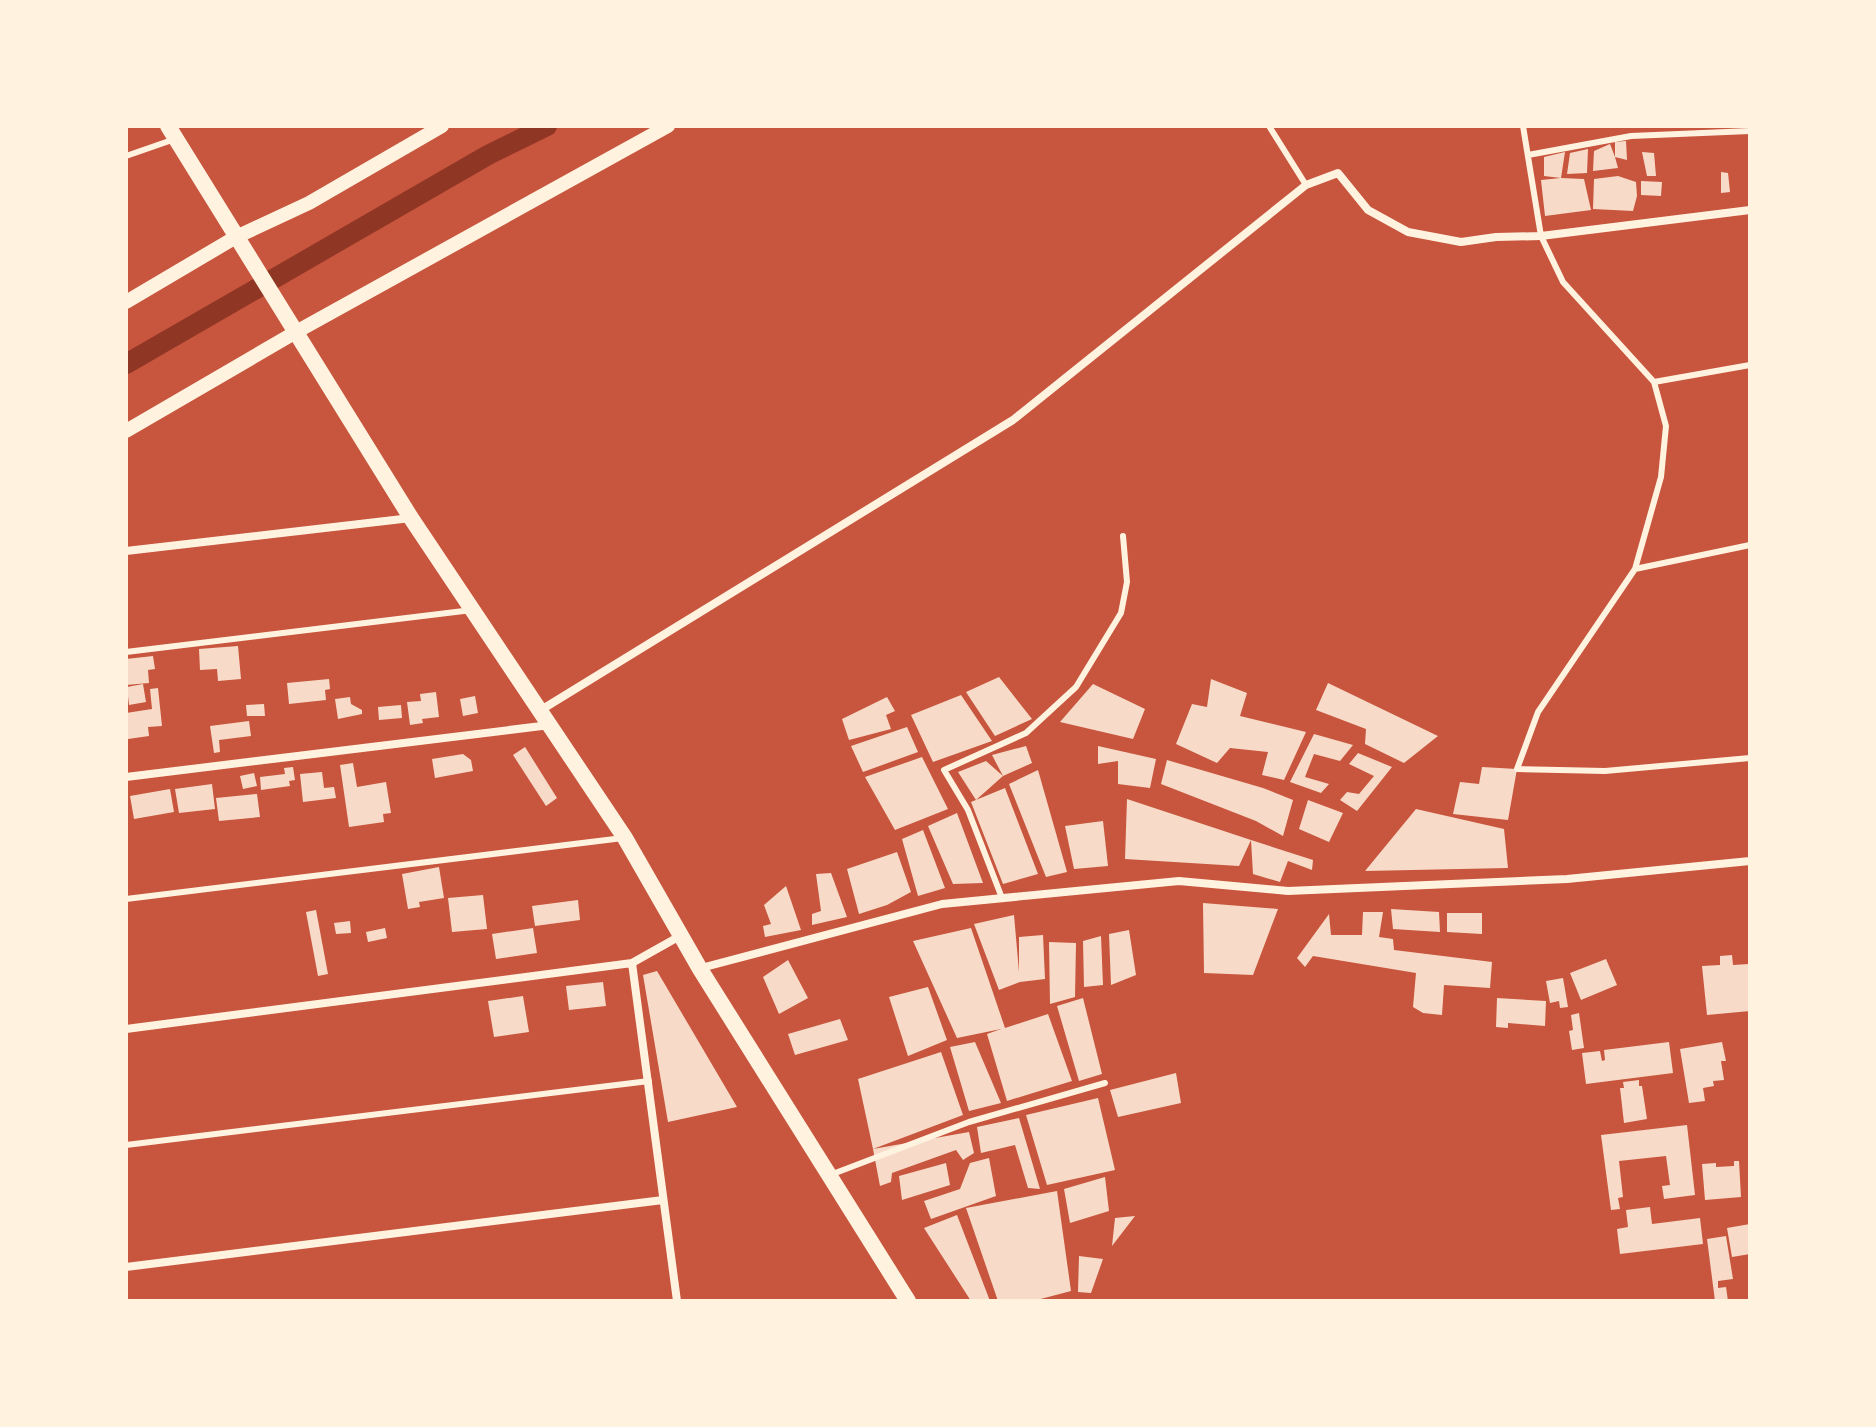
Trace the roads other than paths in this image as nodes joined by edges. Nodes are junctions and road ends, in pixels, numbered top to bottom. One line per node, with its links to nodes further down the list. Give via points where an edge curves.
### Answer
1 (442, 126): 12 (street, via 309,203)
2 (668, 126): 14 (street)
3 (1269, 126): 9 (lane)
4 (1523, 126): 7 (lane)
5 (1750, 131): 7 (lane, via 1631,136)
6 (172, 132): 8 (lane); 12 (main road)
7 (1528, 155): 11 (lane)
8 (126, 156)
9 (1306, 185): 11 (street, via 1338,173 1368,210 1408,232 1461,242); 25 (street, via 1013,420)
10 (1750, 210): 11 (street)
11 (1541, 236): 16 (lane, via 1563,282)
12 (236, 237): 13 (street); 14 (main road)
13 (126, 302)
14 (296, 332): 17 (street); 18 (main road)
15 (1750, 365): 16 (lane)
16 (1654, 382): 22 (lane, via 1666,426 1662,464)
17 (126, 431)
18 (411, 518): 21 (street); 23 (main road)
19 (1123, 536): 31 (lane, via 1127,582 1121,613 1076,687 1026,733 944,770 968,810)
20 (1750, 545): 22 (lane)
21 (126, 551)
22 (1635, 569): 27 (lane, via 1538,712 1517,769 1605,771)
23 (472, 610): 24 (lane); 25 (main road)
24 (126, 652)
25 (541, 710): 26 (main road)
26 (551, 725): 28 (street); 29 (main road)
27 (1750, 758)
28 (126, 777)
29 (625, 838): 32 (lane); 33 (main road)
30 (1750, 861): 31 (street, via 1551,880 1288,891 1179,881)
31 (1002, 898): 35 (street, via 942,904)
32 (126, 899)
33 (680, 936): 34 (street); 35 (main road)
34 (632, 963): 36 (street); 37 (street)
35 (700, 969): 40 (main road)
36 (126, 1029)
37 (649, 1081): 39 (lane); 41 (street)
38 (1105, 1083): 40 (lane, via 969,1122)
39 (126, 1145)
40 (830, 1175): 44 (main road)
41 (663, 1200): 42 (street); 43 (street)
42 (126, 1267)
43 (677, 1301)
44 (908, 1301)

